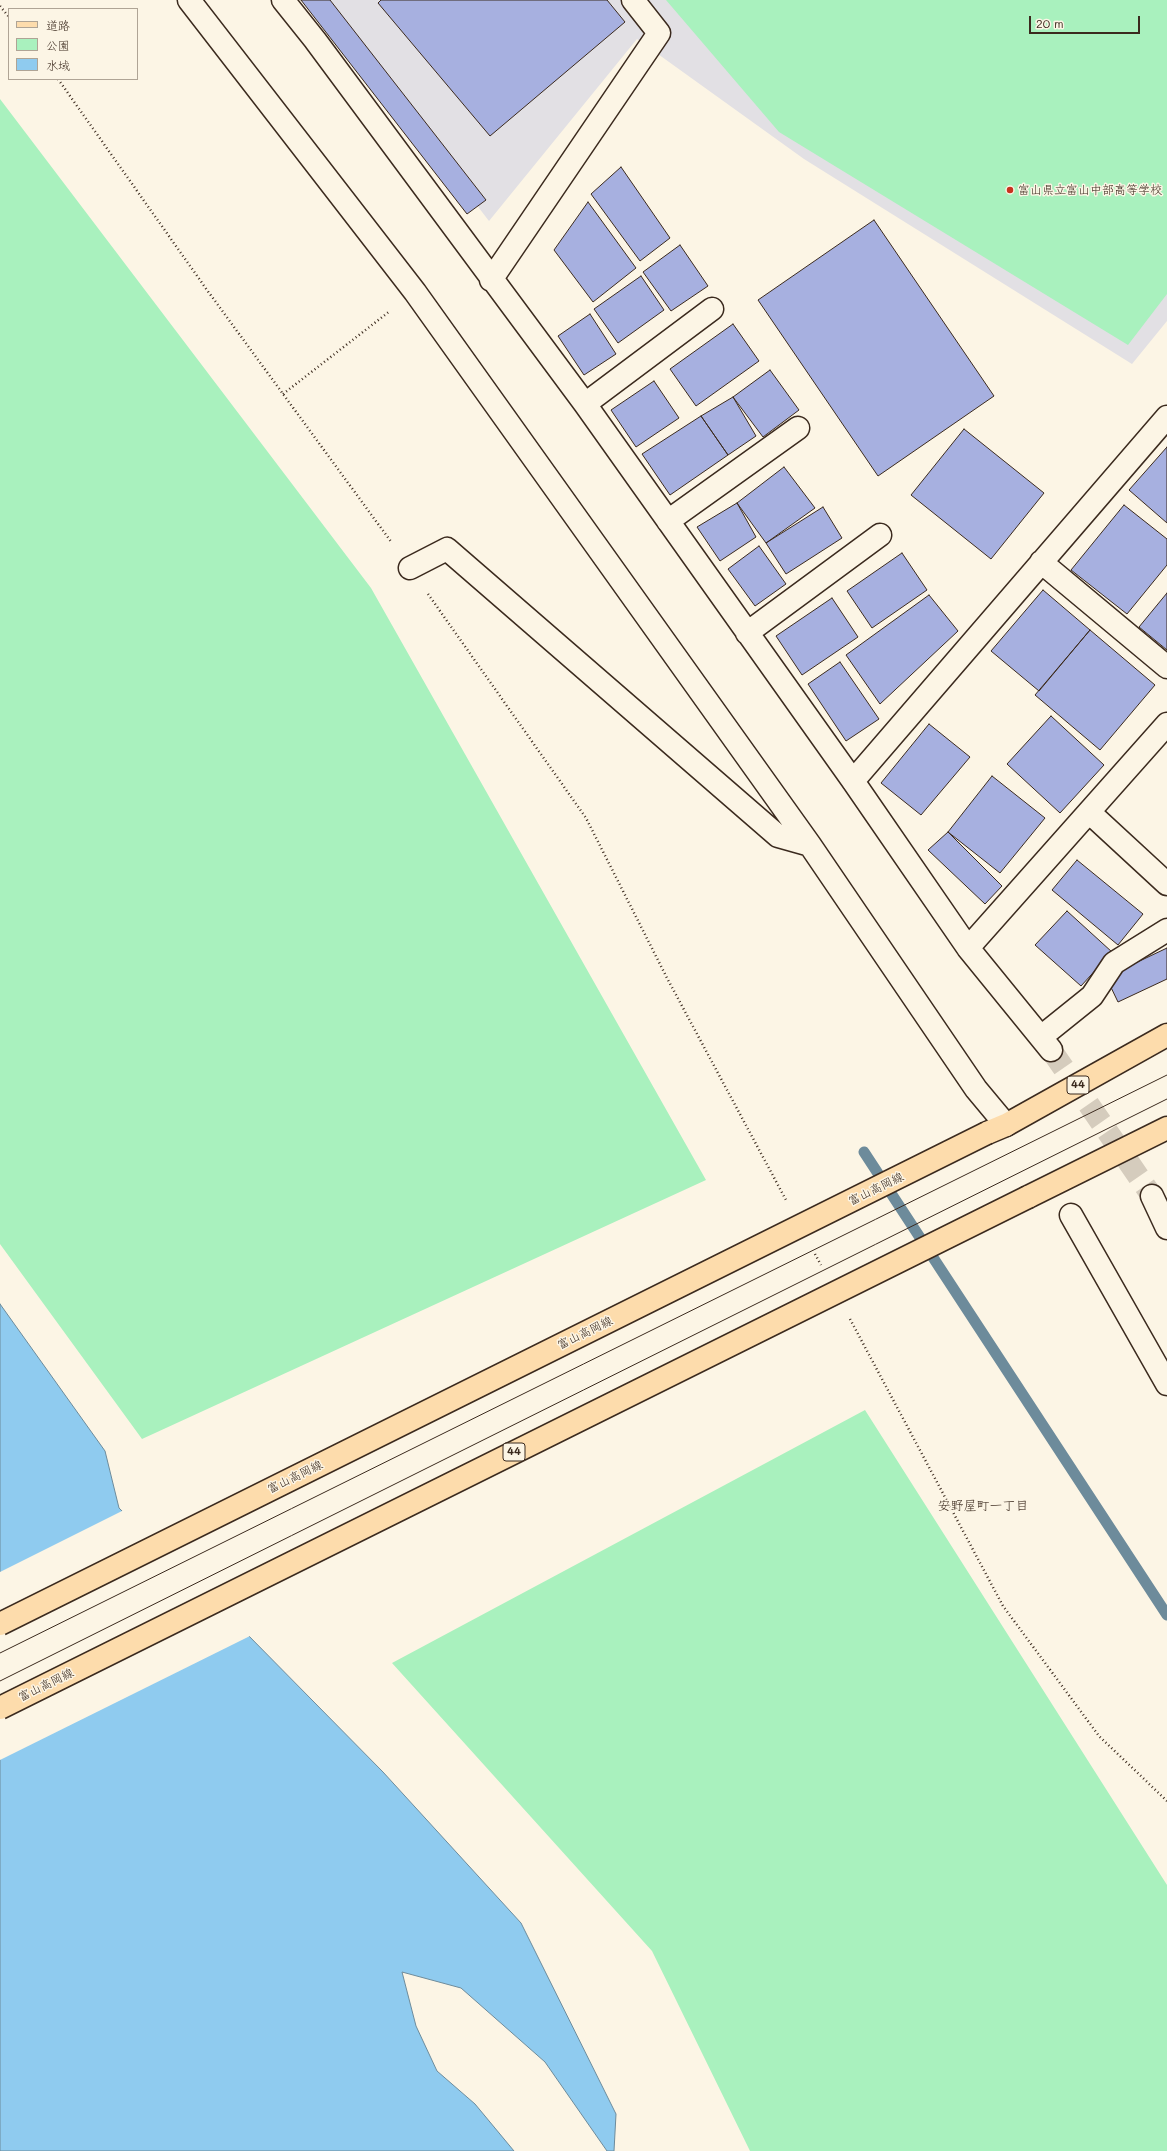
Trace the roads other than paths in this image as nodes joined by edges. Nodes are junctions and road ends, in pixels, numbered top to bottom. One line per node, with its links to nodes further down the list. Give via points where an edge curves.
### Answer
1 (189, 0): 18 (street, via 415,292)
2 (283, 0): 4 (street)
3 (633, 0): 4 (street, via 659,33)
4 (491, 280): 6 (street)
5 (712, 309): 6 (street)
6 (585, 404): 9 (street)
7 (1167, 417): 11 (street)
8 (798, 428): 9 (street)
9 (668, 521): 13 (street)
10 (880, 536): 13 (street)
11 (1040, 562): 14 (street); 16 (street)
12 (410, 568): 18 (street, via 447,549 778,836)
13 (747, 633): 16 (street)
14 (1167, 667)
15 (1167, 724): 17 (street)
16 (853, 780): 21 (street)
17 (1089, 812): 19 (street); 21 (street)
18 (810, 845): 24 (street, via 976,1089)
19 (1167, 884)
20 (1167, 930): 21 (street, via 1114,963 1092,996 1046,1044)
21 (968, 948)
22 (1167, 1035): 24 (main road, 富山高岡線 / 44)
23 (1167, 1128): 30 (main road, 富山高岡線 / 44, bridge)
24 (997, 1129): 29 (main road, 富山高岡線 / 44, bridge)
25 (1152, 1196): 27 (street)
26 (1071, 1215): 28 (street)
27 (1167, 1228)
28 (1167, 1384)
29 (0, 1624)
30 (0, 1708)

